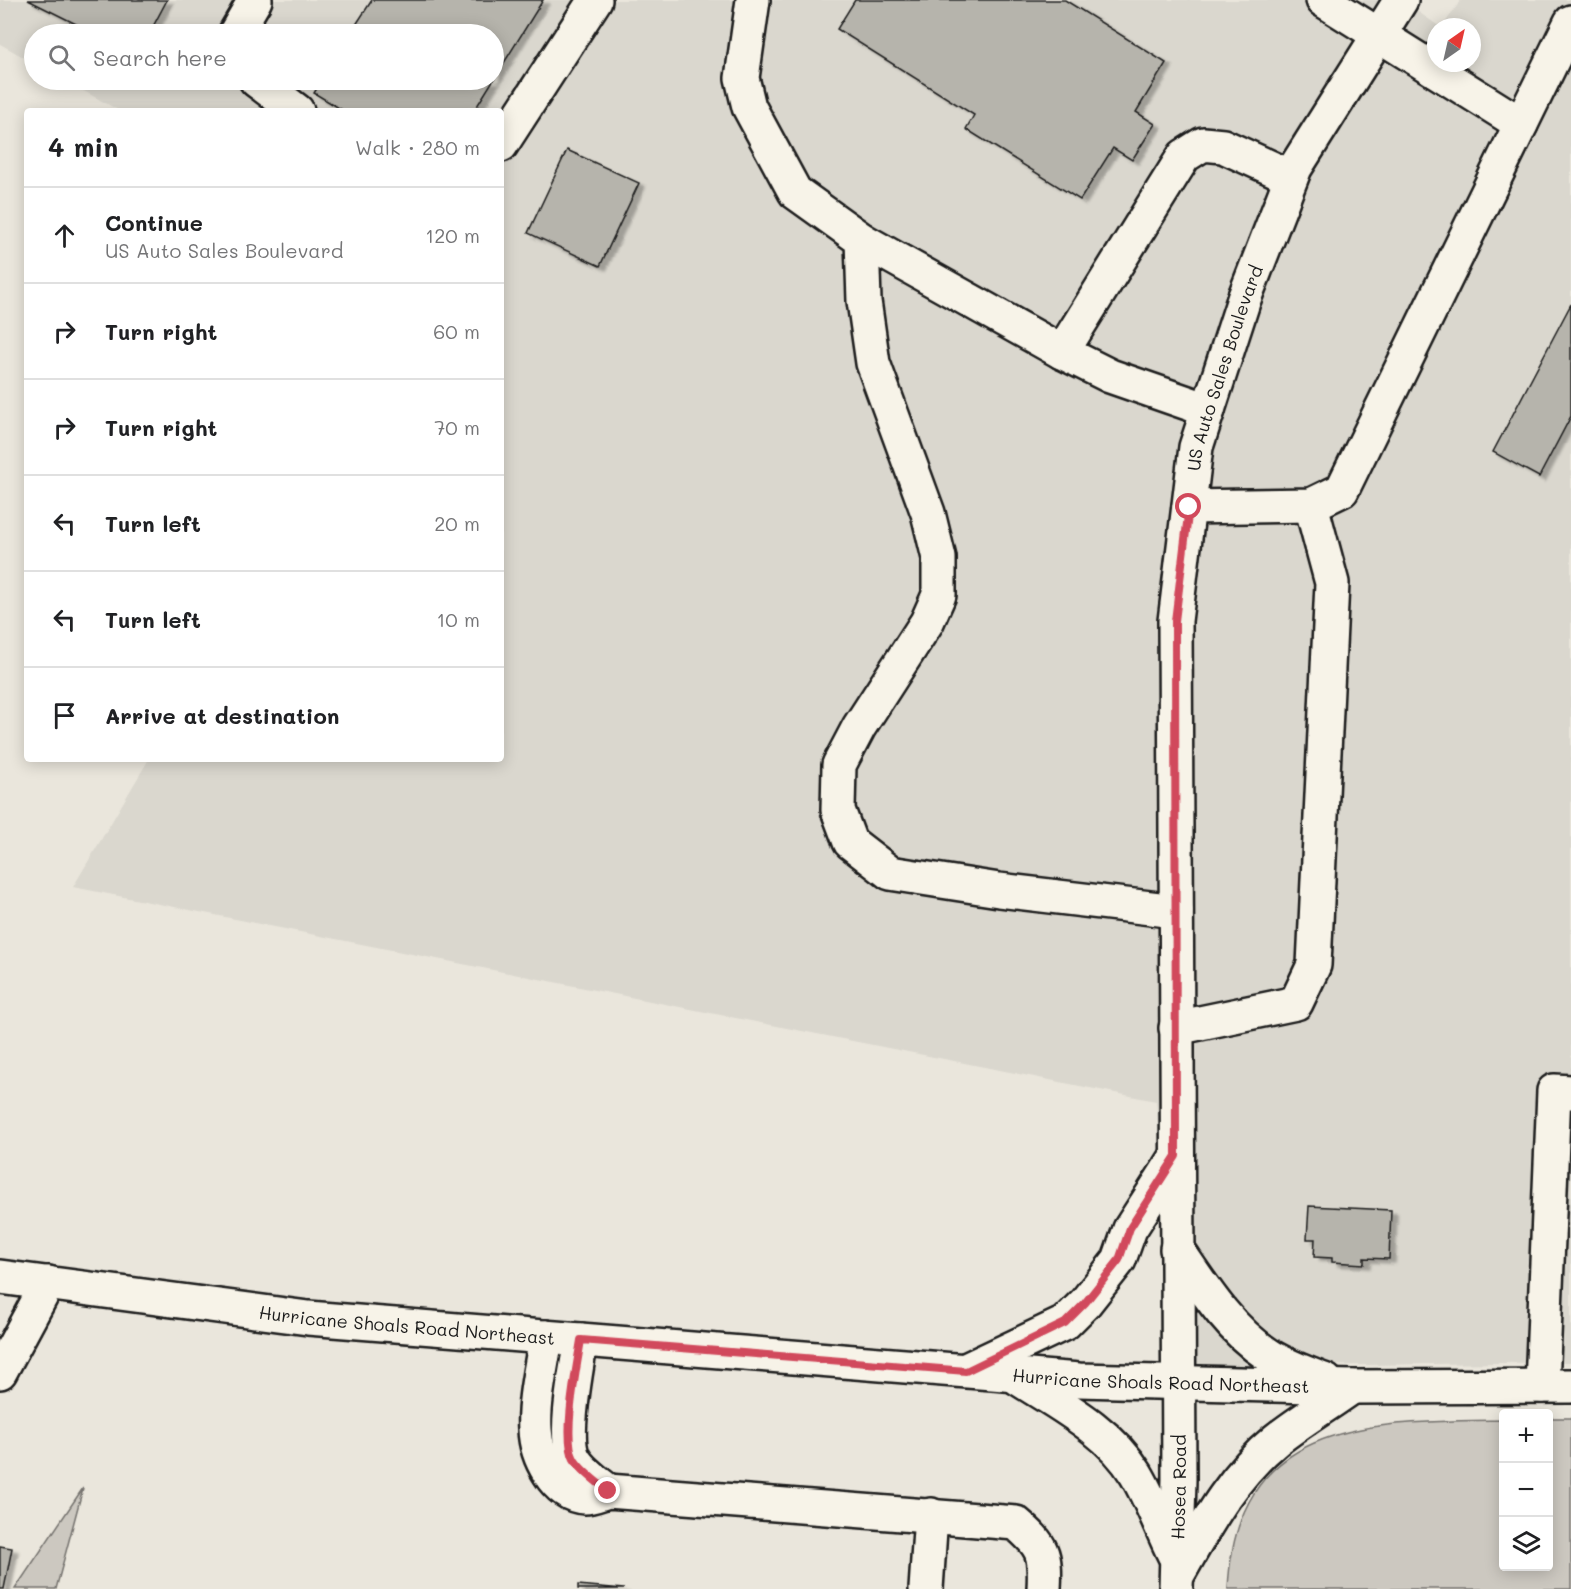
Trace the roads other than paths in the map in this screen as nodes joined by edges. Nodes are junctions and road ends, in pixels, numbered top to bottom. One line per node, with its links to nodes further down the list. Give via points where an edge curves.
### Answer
1 (255, 0): 7 (street)
2 (595, 0): 12 (street)
3 (753, 0): 14 (street, via 742,78 749,107 795,192)
4 (1323, 0): 8 (street)
5 (1401, 0): 8 (street, US Auto Sales Boulevard)
6 (1571, 22): 11 (street)
7 (242, 24)
8 (1378, 34): 11 (street); 13 (street, US Auto Sales Boulevard)
9 (269, 90): 10 (street)
10 (293, 108)
11 (1521, 124): 17 (street, via 1342,490)
12 (504, 141)
13 (1291, 177): 15 (street, via 1223,146 1203,144 1184,156); 16 (street, US Auto Sales Boulevard, via 1244,299)
14 (862, 240): 15 (street); 19 (street, via 864,301 873,363 928,513 939,558 939,596 839,765 838,810 850,842 890,873)
15 (1062, 352): 16 (street, via 1110,376)
16 (1208, 411): 18 (street, US Auto Sales Boulevard, via 1196,447)
17 (1311, 505): 18 (street); 20 (street, via 1332,583 1314,965 1296,1003)
18 (1189, 507): 19 (street, US Auto Sales Boulevard, via 1175,621)
19 (1176, 911): 20 (street, US Auto Sales Boulevard)
20 (1176, 1028): 22 (street, US Auto Sales Boulevard)
21 (1571, 1092): 23 (street, via 1554,1091)
22 (1176, 1156): 24 (street, US Auto Sales Boulevard); 29 (street, via 1130,1228 1119,1260 1085,1303 1065,1323)
23 (1560, 1213): 33 (street)
24 (1177, 1249): 32 (street, US Auto Sales Boulevard); 34 (street, via 1239,1333 1269,1356)
25 (0, 1277): 26 (street, Hurricane Shoals Road Northeast)
26 (48, 1283): 27 (street, Hurricane Shoals Road Northeast, via 308,1318); 30 (street)
27 (546, 1337): 28 (street, Hurricane Shoals Road Northeast); 35 (street, via 535,1429 541,1456 551,1477 567,1492 586,1497)
28 (581, 1340): 29 (street, Hurricane Shoals Road Northeast); 35 (street, via 570,1412 570,1452)
29 (966, 1371): 31 (street, Hurricane Shoals Road Northeast)
30 (0, 1372)
31 (1011, 1374): 32 (street, Hurricane Shoals Road Northeast); 37 (street, via 1083,1419 1112,1444 1136,1474)
32 (1177, 1384): 34 (street, Hurricane Shoals Road Northeast); 37 (street, Hosea Road)
33 (1557, 1386): 34 (street, Hurricane Shoals Road Northeast)
34 (1345, 1387): 37 (street, via 1247,1467 1216,1508)
35 (608, 1491): 36 (street)
36 (932, 1515): 38 (street); 39 (street, via 1016,1523 1037,1542 1046,1565)
37 (1176, 1576)
38 (926, 1589)
39 (1044, 1589)

